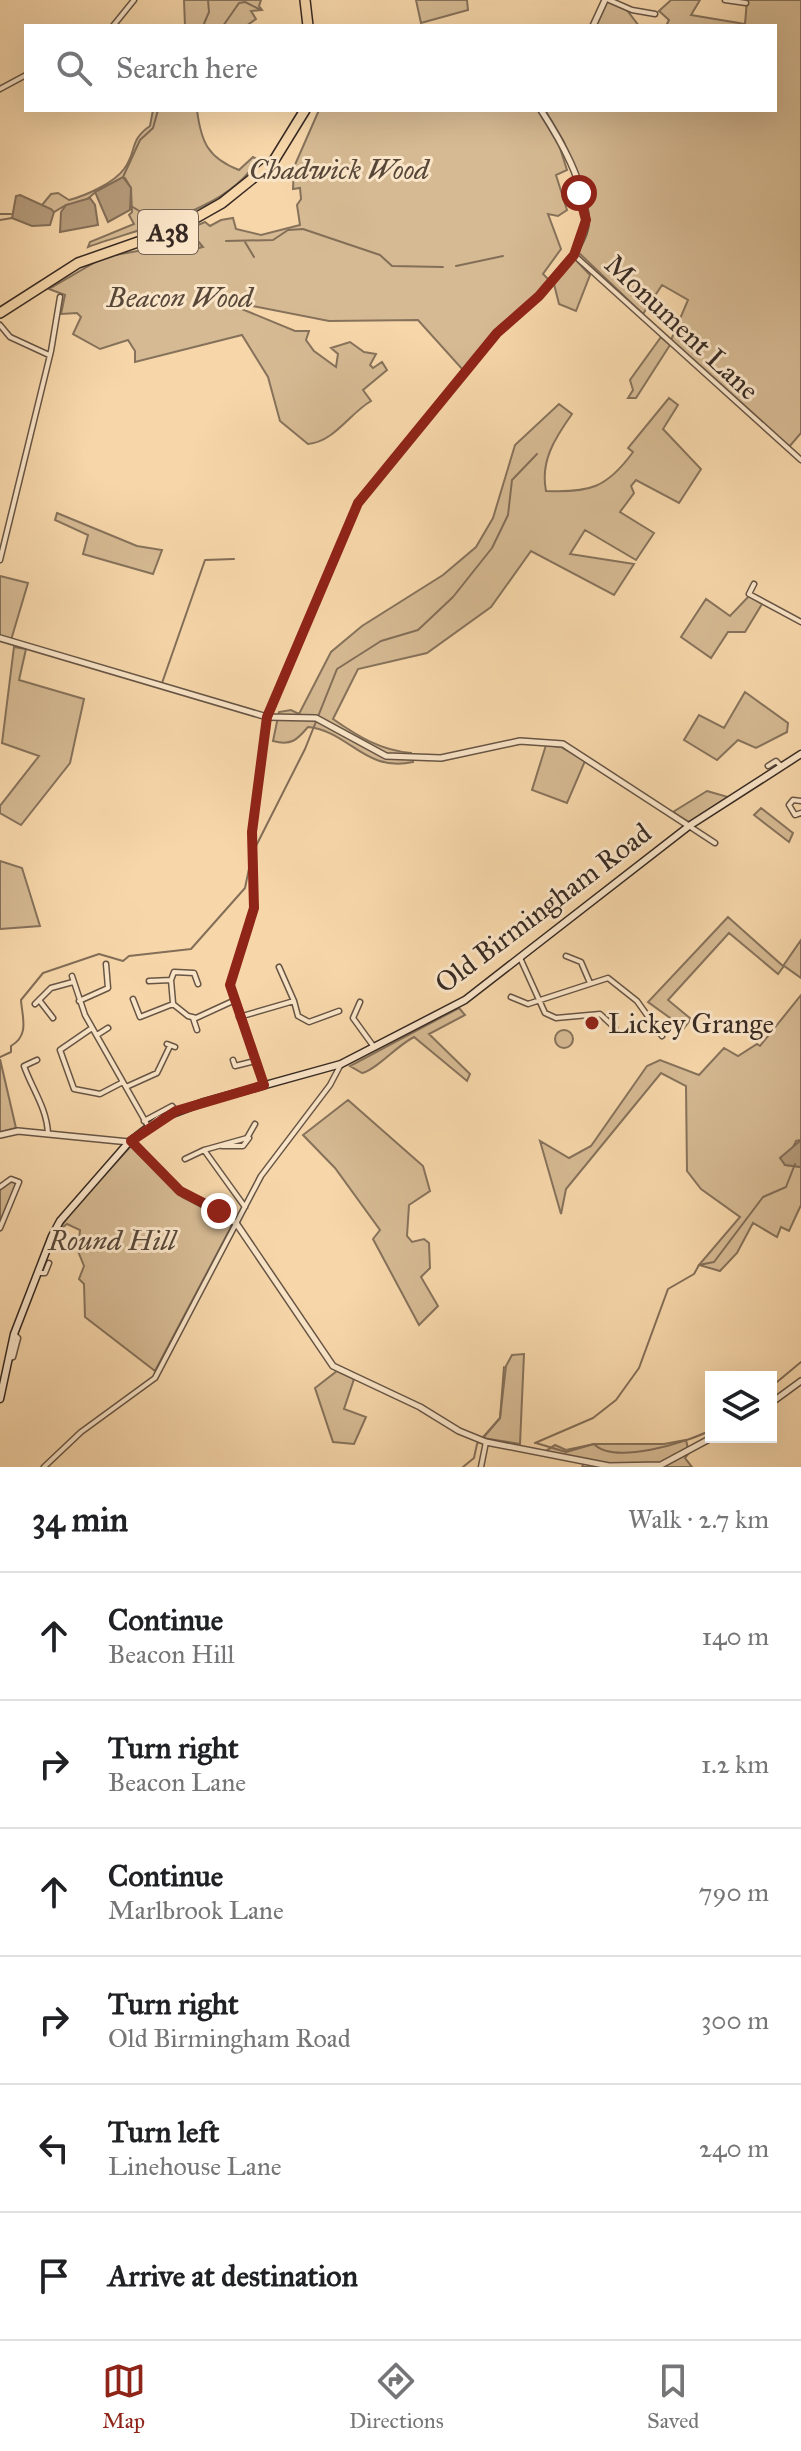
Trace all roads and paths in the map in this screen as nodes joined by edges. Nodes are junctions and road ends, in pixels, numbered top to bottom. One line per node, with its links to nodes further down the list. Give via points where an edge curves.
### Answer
1 (134, 0): 7 (street)
2 (308, 0): 8 (highway)
3 (607, 0): 6 (street); 9 (street)
4 (727, 0): 5 (street)
5 (746, 3)
6 (655, 14)
7 (115, 24)
8 (311, 24)
9 (594, 24)
10 (24, 76): 11 (street)
11 (0, 89)
12 (297, 112): 17 (highway, A38, via 275,151 227,193 184,219 75,259)
13 (304, 112): 18 (highway, A38, via 273,162 222,203 178,228 94,256)
14 (542, 112): 15 (street, via 560,140 583,207 584,232)
15 (574, 255): 21 (street, Monument Lane); 26 (street, via 497,333 358,503)
16 (60, 297): 20 (street)
17 (0, 306)
18 (0, 313)
19 (0, 325): 20 (street, via 10,337)
20 (49, 355): 22 (street)
21 (801, 460)
22 (0, 560)
23 (754, 584): 24 (street, via 749,594)
24 (801, 622)
25 (0, 638): 26 (street)
26 (267, 717): 34 (street, via 316,718 386,756 441,758 520,741 563,744); 48 (street, via 252,832 254,908 230,985)
27 (801, 754): 28 (main road, Old Birmingham Road)
28 (793, 759): 29 (street); 31 (main road, Old Birmingham Road)
29 (801, 762)
30 (768, 766): 31 (street, via 776,761)
31 (781, 766): 34 (main road, Old Birmingham Road)
32 (801, 801): 33 (street, via 789,805 795,815)
33 (801, 813)
34 (689, 826): 35 (street); 37 (main road, Old Birmingham Road)
35 (715, 843)
36 (570, 956): 40 (street)
37 (521, 960): 50 (street, via 532,977); 65 (main road, Old Birmingham Road, via 465,1000)
38 (106, 964): 47 (street, via 108,988)
39 (279, 967): 49 (street)
40 (588, 974): 41 (street); 44 (street)
41 (602, 978): 44 (street); 63 (street, via 614,980 637,1001)
42 (171, 980): 43 (street); 45 (street, via 174,969 193,971); 53 (street)
43 (149, 981)
44 (590, 983): 50 (street)
45 (198, 984)
46 (511, 997): 50 (street, via 522,1005)
47 (79, 1001): 56 (street, via 72,979 51,988 37,1002); 58 (street)
48 (233, 1001): 55 (street); 57 (street)
49 (294, 1001): 54 (street, via 298,1016 309,1022); 55 (street)
50 (536, 1001): 60 (street, via 551,1017 600,1014)
51 (133, 1002): 53 (street, via 141,1019)
52 (360, 1002): 65 (street, via 353,1018)
53 (173, 1004): 57 (street)
54 (339, 1011)
55 (239, 1017): 68 (street)
56 (53, 1018)
57 (193, 1018): 61 (street)
58 (92, 1028): 62 (street); 70 (street, via 60,1050 74,1089 100,1094)
59 (108, 1028): 62 (street)
60 (615, 1028)
61 (197, 1030)
62 (97, 1035): 70 (street)
63 (662, 1036)
64 (171, 1046): 70 (street, via 157,1073)
65 (375, 1048): 69 (main road, Old Birmingham Road)
66 (37, 1060): 74 (street, via 24,1066 42,1103)
67 (233, 1060): 68 (street, via 235,1066)
68 (255, 1061): 71 (street)
69 (341, 1064): 71 (main road, Old Birmingham Road); 80 (street, via 268,1164)
70 (125, 1085): 72 (street)
71 (264, 1085): 72 (main road, Old Birmingham Road)
72 (146, 1124): 76 (main road, Old Birmingham Road)
73 (255, 1124): 77 (street, via 250,1136)
74 (48, 1134): 75 (street); 76 (street)
75 (0, 1135)
76 (130, 1141): 81 (street, via 180,1191); 84 (main road, Old Birmingham Road, via 60,1221)
77 (204, 1150): 78 (street); 80 (street)
78 (185, 1159)
79 (0, 1187): 82 (street, via 11,1179 19,1182)
80 (245, 1207): 81 (street)
81 (236, 1223): 89 (street, via 333,1366); 90 (street, via 155,1378 81,1432)
82 (0, 1228)
83 (49, 1263): 84 (street, via 45,1273)
84 (37, 1272): 86 (main road, Old Birmingham Road, via 14,1334)
85 (801, 1381): 87 (street)
86 (0, 1399)
87 (777, 1399)
88 (705, 1441): 89 (street, via 649,1466 599,1465)
89 (486, 1442): 91 (street)
90 (44, 1467)
91 (481, 1467)

